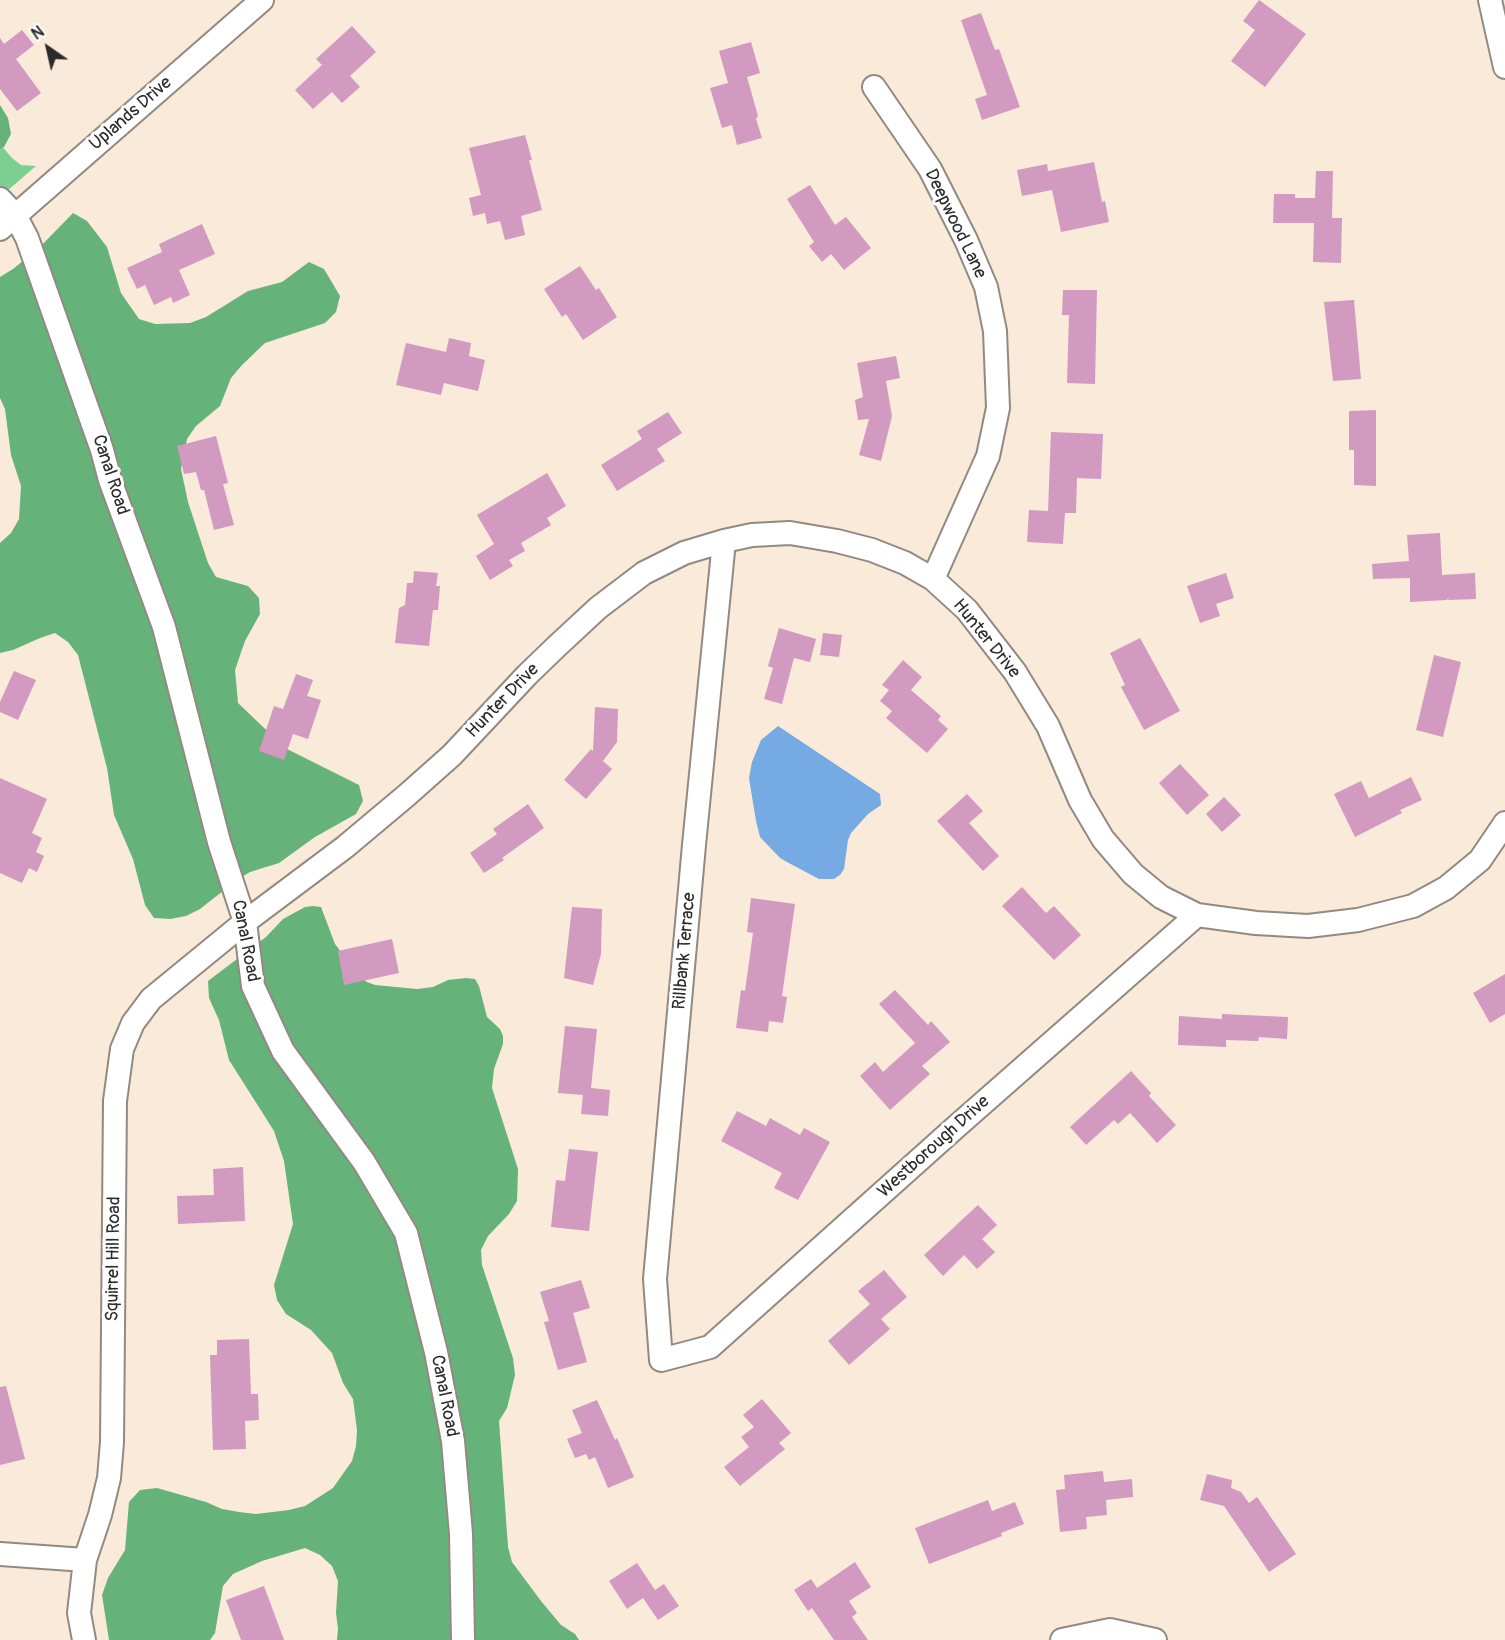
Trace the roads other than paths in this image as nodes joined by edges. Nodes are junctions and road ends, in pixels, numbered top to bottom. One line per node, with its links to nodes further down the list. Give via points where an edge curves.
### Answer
1 (262, 0): 5 (street, Uplands Drive)
2 (1490, 0): 3 (street)
3 (1505, 67)
4 (874, 87): 7 (street, Deepwood Lane, via 930,169 966,240 986,287 995,331 998,408 988,456)
5 (5, 214): 10 (street, Canal Road, via 27,238 164,627 219,842)
6 (724, 541): 7 (street, Hunter Drive, via 790,533 837,541 905,563); 10 (street, Hunter Drive, via 684,553 644,573 598,608 444,762 345,847); 11 (street, Rillbank Terrace, via 655,1279)
7 (933, 579): 9 (street, Hunter Drive, via 967,610 1015,672 1048,726 1080,800 1103,839 1133,874 1161,897)
8 (1505, 823): 9 (street, Hunter Drive, via 1480,860 1446,888 1413,906 1358,920 1308,926)
9 (1197, 915): 11 (street, Westborough Drive, via 710,1347)
10 (245, 922): 13 (street, Squirrel Hill Road, via 152,999 133,1023 122,1049 115,1101 112,1442 109,1478); 15 (street, Canal Road, via 253,986 283,1051 364,1162 406,1233 436,1352 453,1441 461,1534)
11 (661, 1360)
12 (0, 1554): 13 (street)
13 (85, 1560): 14 (street, Squirrel Hill Road, via 79,1613)
14 (84, 1640)
15 (462, 1640)
16 (1062, 1640): 17 (street, via 1110,1630)
17 (1155, 1640)

